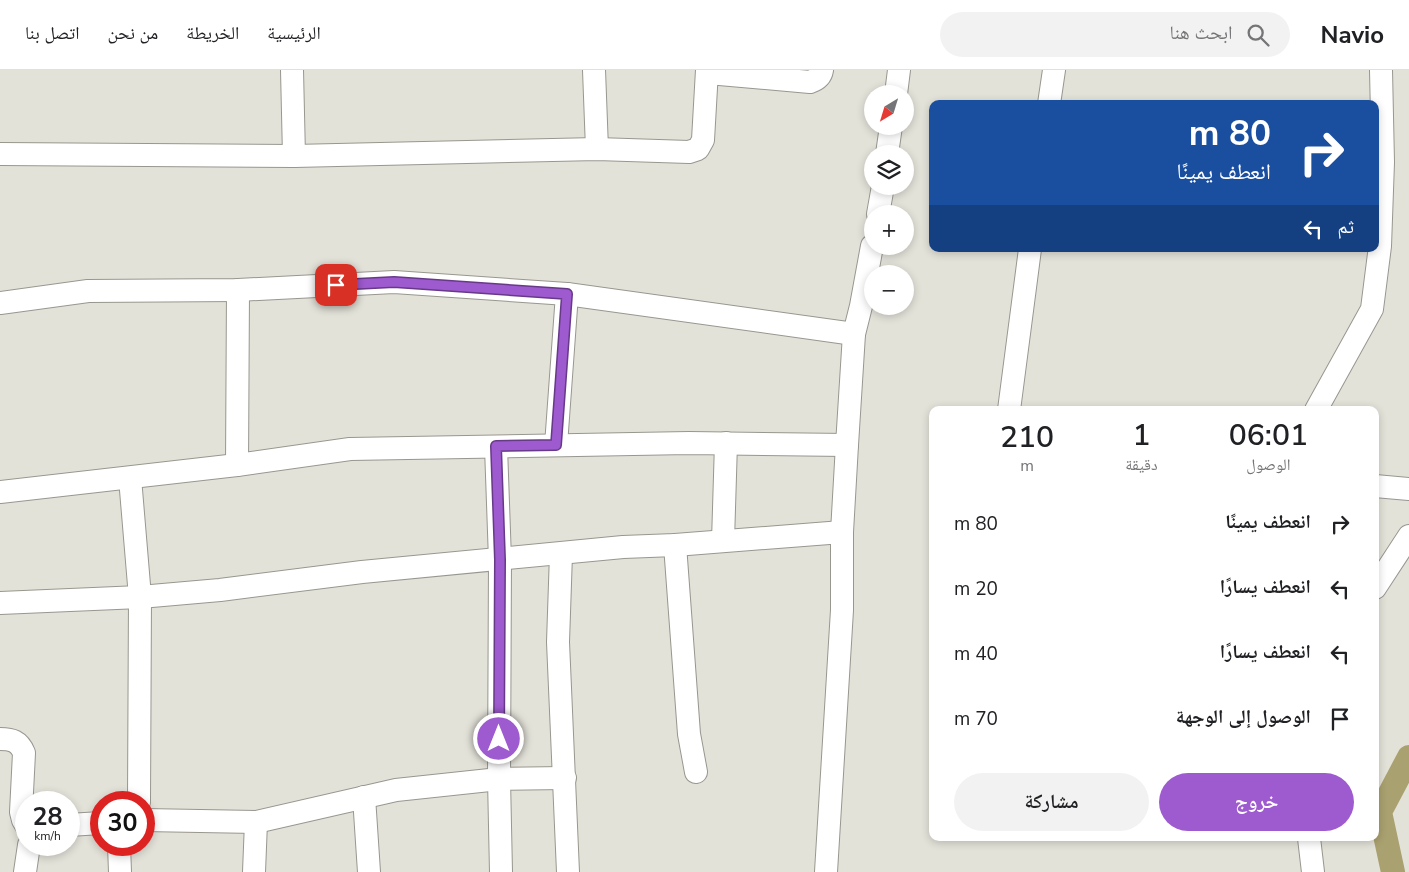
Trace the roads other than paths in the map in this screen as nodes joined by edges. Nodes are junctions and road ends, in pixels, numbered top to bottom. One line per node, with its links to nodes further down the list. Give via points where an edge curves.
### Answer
1 (292, 70): 12 (street)
2 (594, 70): 10 (street)
3 (822, 70): 7 (street, via 817,79 810,82)
4 (899, 70): 8 (street)
5 (1054, 70): 9 (street)
6 (1380, 70): 13 (street, via 1382,162)
7 (708, 71): 10 (street, via 703,140 698,149 689,152)
8 (897, 85)
9 (1050, 100)
10 (597, 149): 12 (street)
11 (0, 154): 12 (street)
12 (294, 156)
13 (1379, 246)
14 (1030, 252): 21 (street)
15 (1378, 252): 22 (street, via 1372,309)
16 (870, 255): 20 (street)
17 (238, 290): 18 (street, via 394,282); 19 (street, via 88,292); 27 (street)
18 (567, 294): 20 (street); 25 (street)
19 (0, 303)
20 (854, 334): 24 (street)
21 (1010, 406)
22 (1318, 406)
23 (726, 443): 24 (street); 25 (street); 34 (street)
24 (847, 444): 32 (street)
25 (556, 445): 26 (street)
26 (496, 446): 27 (street, via 350,449); 37 (street)
27 (237, 465): 28 (street)
28 (130, 478): 31 (street); 39 (street)
29 (1379, 486): 30 (street)
30 (1409, 489)
31 (0, 492)
32 (842, 532): 34 (street); 59 (street, via 842,610)
33 (1409, 536): 38 (street)
34 (723, 541): 35 (street)
35 (675, 545): 36 (street); 42 (street, via 689,734)
36 (561, 554): 37 (street); 43 (street, via 558,642)
37 (500, 560): 39 (street, via 362,572); 44 (street)
38 (1379, 582)
39 (140, 598): 40 (street); 46 (street)
40 (0, 603)
41 (0, 739): 45 (street, via 15,740 21,746 24,753)
42 (696, 772)
43 (565, 778): 44 (street); 58 (street)
44 (499, 779): 47 (street, via 396,790); 57 (street)
45 (23, 791)
46 (139, 791)
47 (364, 797): 49 (street); 56 (street)
48 (155, 820): 49 (street)
49 (256, 822): 55 (street)
50 (1309, 841): 60 (street)
51 (27, 856): 53 (street)
52 (120, 856): 54 (street)
53 (25, 872)
54 (120, 872)
55 (254, 872)
56 (369, 872)
57 (501, 872)
58 (568, 872)
59 (826, 872)
60 (1314, 872)

